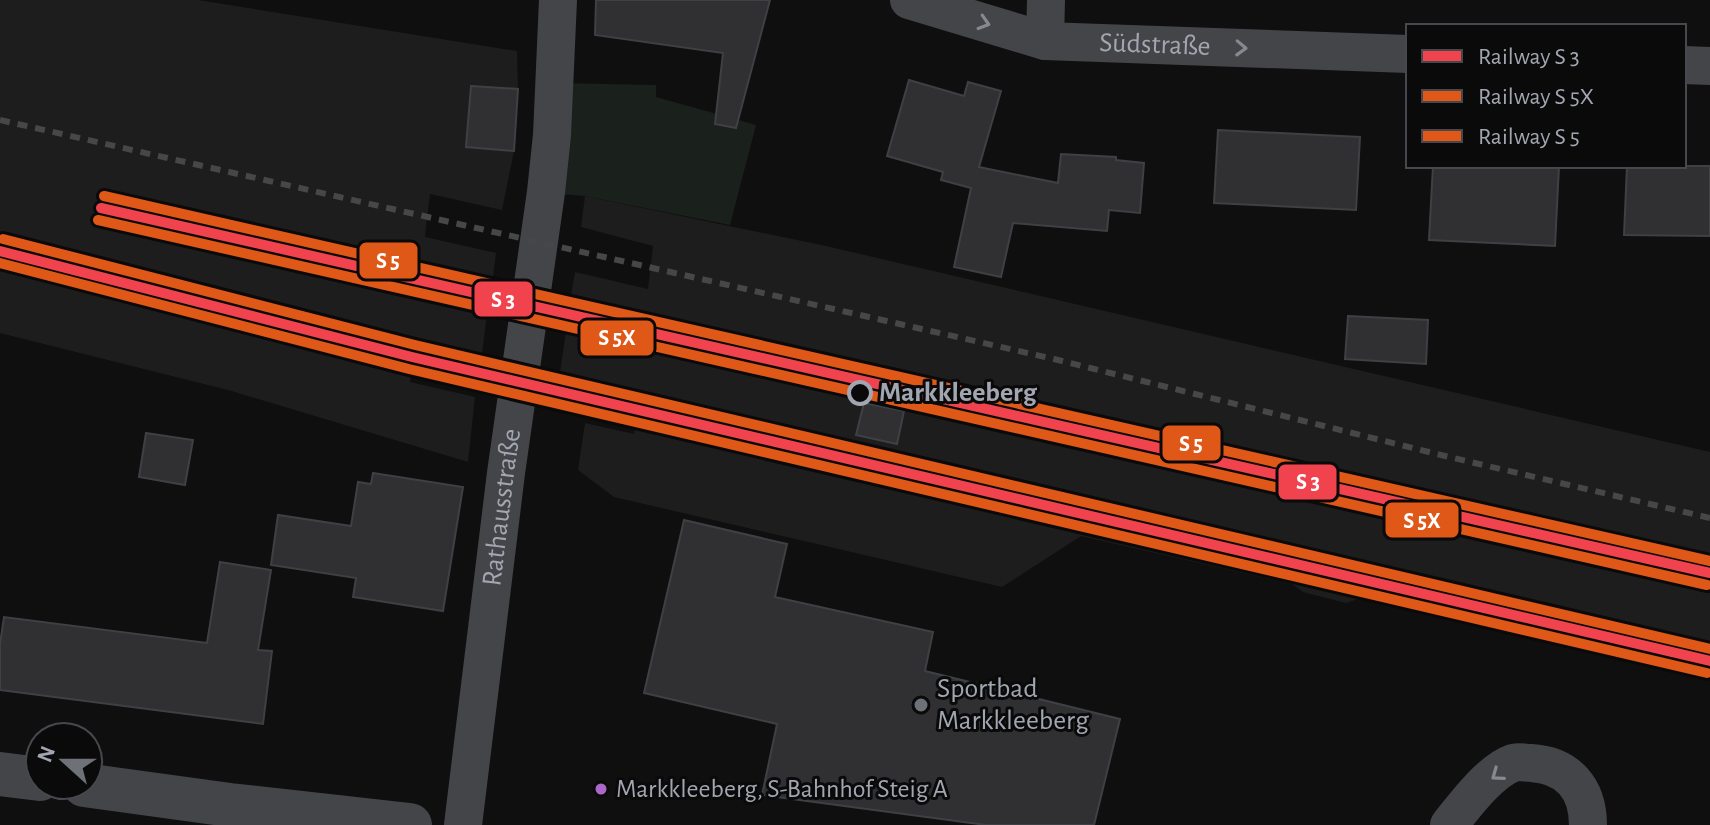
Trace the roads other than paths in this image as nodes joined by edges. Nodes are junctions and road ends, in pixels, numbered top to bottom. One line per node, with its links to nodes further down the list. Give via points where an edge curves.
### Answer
1 (558, 0): 12 (street, Rathausstraße, via 546,192)
2 (909, 0): 4 (street, Südstraße, one-way to 4)
3 (1046, 0): 4 (street)
4 (1045, 41): 5 (street, Südstraße, one-way to 5)
5 (1406, 54)
6 (1686, 65): 7 (street)
7 (1710, 66)
8 (0, 774): 9 (street)
9 (24, 777)
10 (104, 788): 11 (street)
11 (410, 825)
12 (463, 825)
13 (1449, 825): 14 (street, one-way to 13, via 1588,806 1574,781 1549,764 1513,763 1480,787)
14 (1588, 825)

